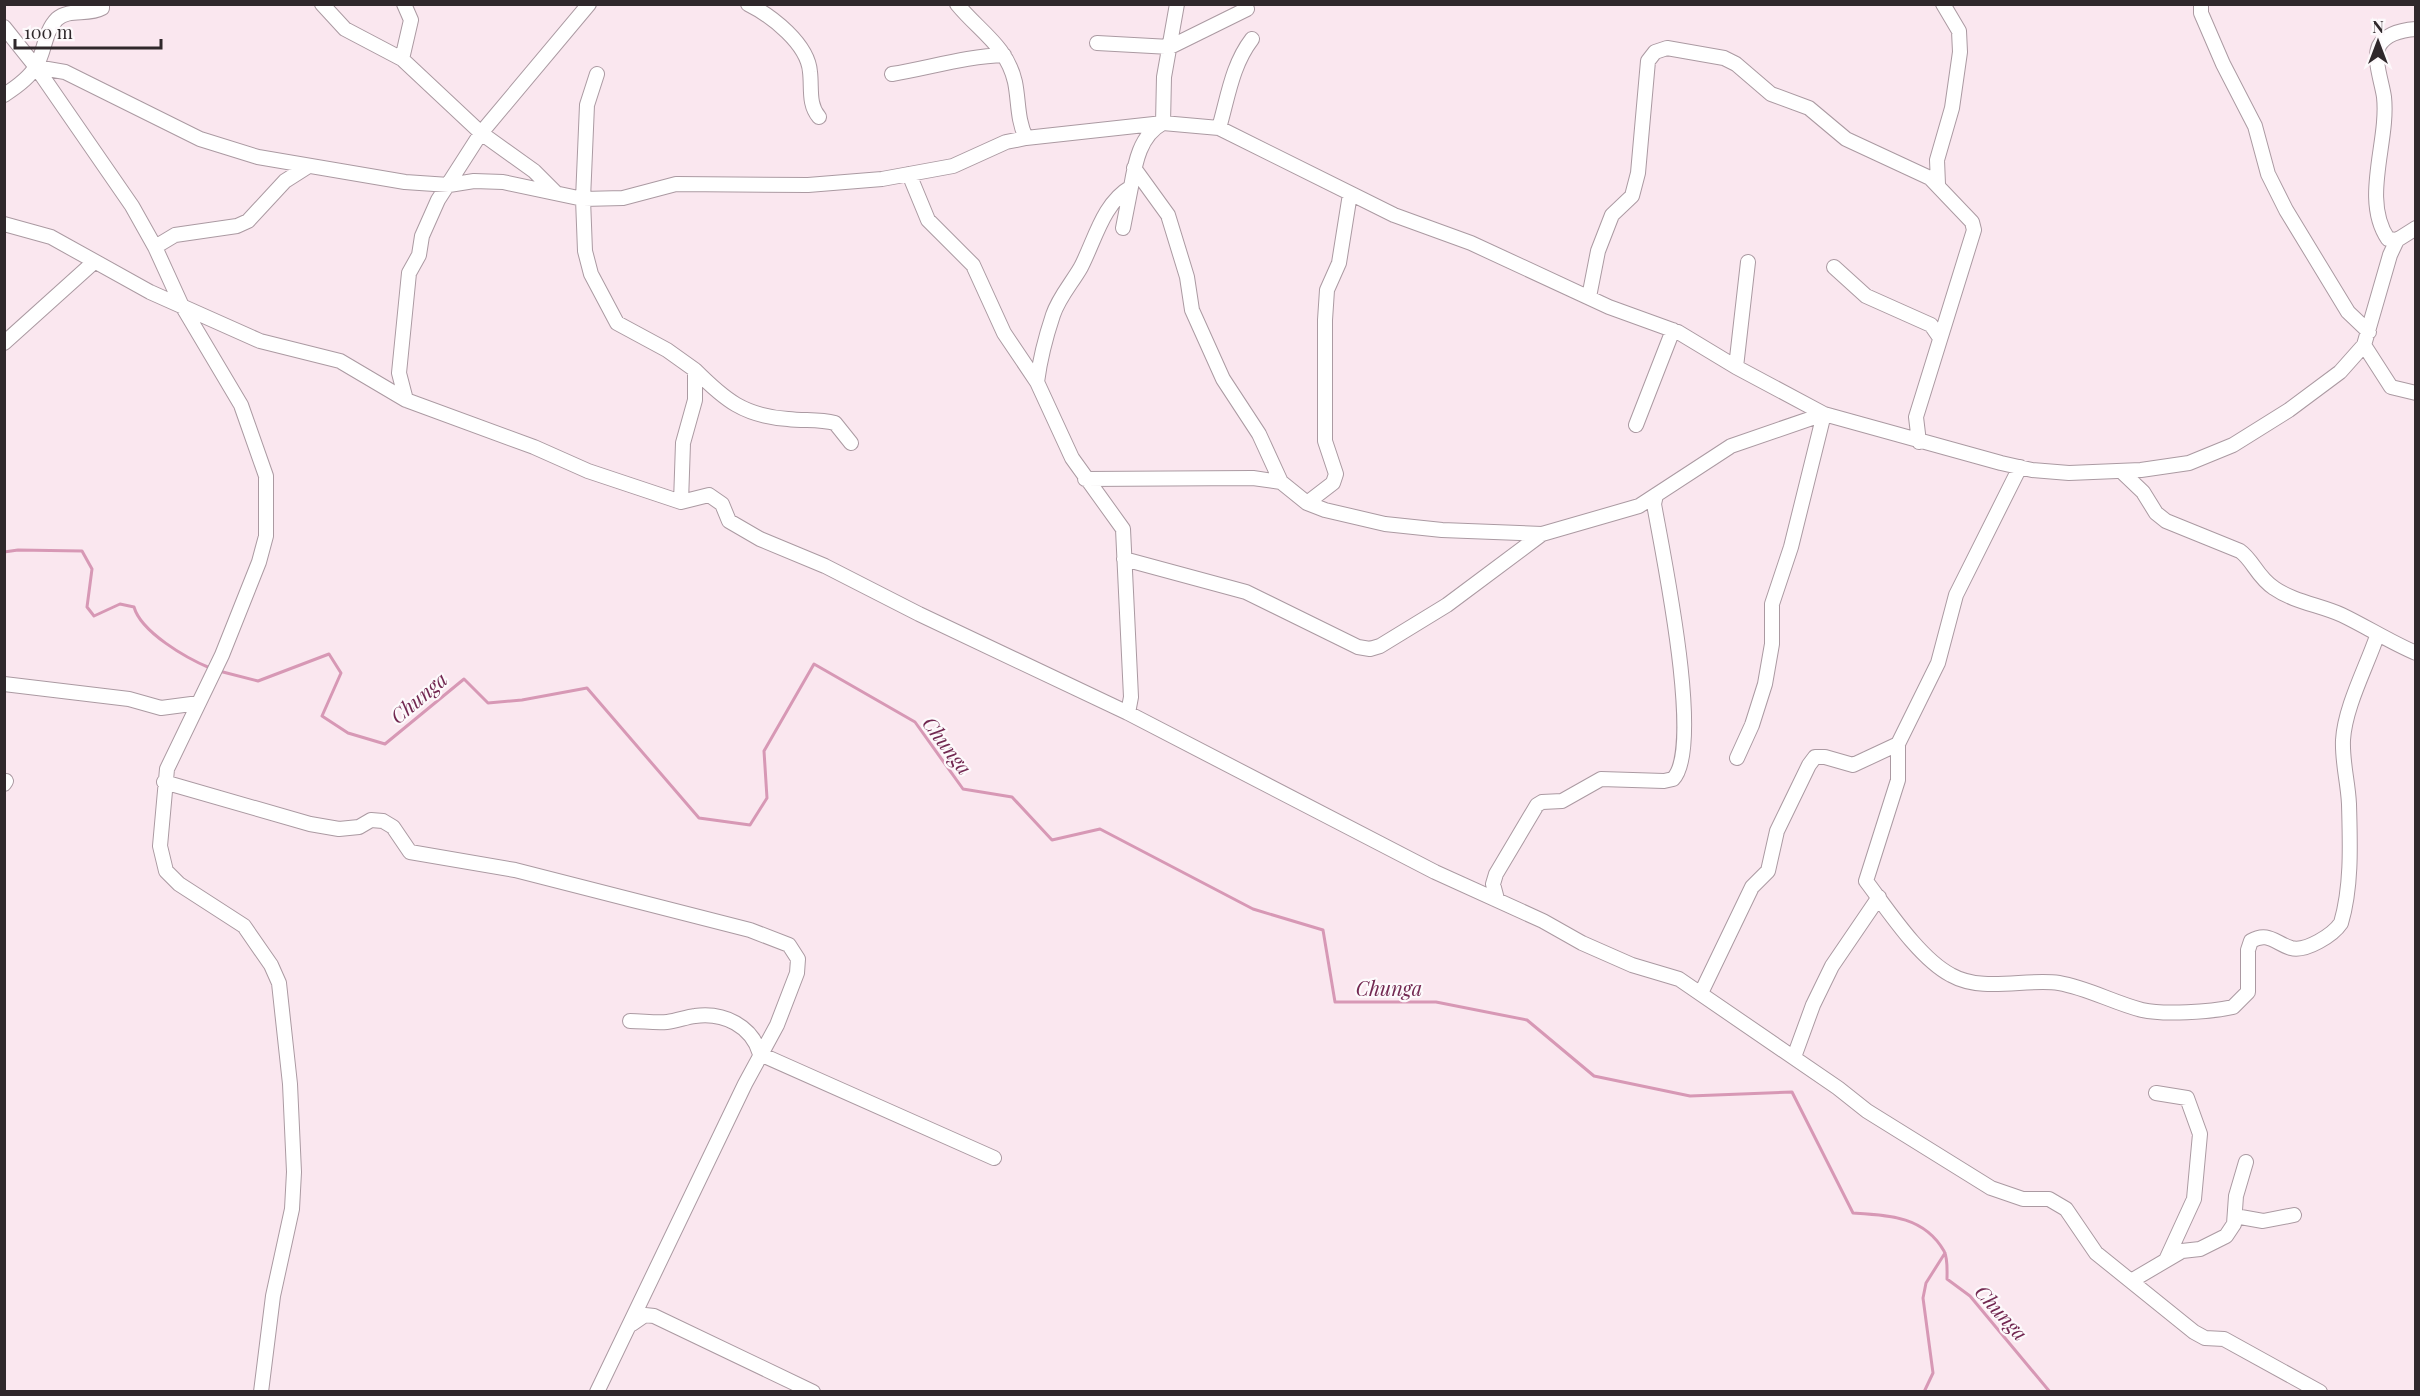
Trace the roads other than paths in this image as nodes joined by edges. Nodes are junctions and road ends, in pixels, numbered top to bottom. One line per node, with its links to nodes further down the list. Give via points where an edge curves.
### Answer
1 (102, 4): 18 (street, via 92,14 66,14 57,19 47,34)
2 (322, 4): 17 (street, via 345,29)
3 (404, 4): 17 (street, via 411,20)
4 (589, 4): 25 (street)
5 (957, 4): 16 (street)
6 (1177, 4): 15 (street)
7 (1943, 4): 31 (street, via 1959,31 1960,52 1952,108 1937,160)
8 (2201, 4): 48 (street, via 2201,13 2223,64 2255,126 2268,174)
9 (754, 6): 22 (street, via 802,46 809,63 812,105)
10 (1247, 9): 15 (street)
11 (4, 27): 18 (street)
12 (2415, 29): 39 (street, via 2395,33 2378,50 2384,123 2377,218 2388,238)
13 (1252, 39): 24 (street, via 1234,70)
14 (1097, 43): 15 (street)
15 (1170, 47): 23 (street, via 1164,77)
16 (1004, 55): 20 (street); 26 (street, via 1015,81 1019,119)
17 (402, 59): 25 (street)
18 (36, 67): 21 (street); 27 (street, via 65,72 200,138 258,157); 40 (street, via 132,206)
19 (597, 74): 35 (street, via 587,105)
20 (892, 74)
21 (4, 95)
22 (819, 117)
23 (1163, 123): 24 (street); 26 (street); 28 (street, via 1151,129)
24 (1219, 128): 34 (street)
25 (481, 133): 30 (street); 33 (street, via 534,171)
26 (1026, 138): 29 (street, via 1006,142 953,166)
27 (307, 167): 30 (street, via 389,180); 40 (street, via 285,181 248,221 176,235)
28 (1134, 168): 32 (street); 62 (street, via 1168,215 1192,310 1223,379 1259,434)
29 (909, 174): 35 (street, via 808,185 676,184 623,198); 52 (street, via 925,215 973,265 1004,333)
30 (449, 184): 33 (street, via 503,182); 54 (street, via 438,200 409,273 399,373)
31 (1938, 184): 44 (street, via 1845,139 1809,108 1771,94 1730,61 1667,48 1655,52 1648,61 1638,173 1632,196 1612,215); 47 (street, via 1972,222 1974,230)
32 (1131, 187): 37 (street); 52 (street, via 1108,209 1080,268 1059,301)
33 (556, 193): 35 (street)
34 (1350, 194): 44 (street); 65 (street, via 1339,263 1327,290 1325,441 1336,474 1333,483)
35 (583, 199): 51 (street, via 584,240 591,274 610,314)
36 (4, 224): 41 (street, via 51,237)
37 (1123, 228)
38 (2415, 228): 39 (street)
39 (2397, 240): 48 (street)
40 (155, 247): 45 (street)
41 (94, 262): 45 (street); 49 (street)
42 (1748, 262): 50 (street)
43 (1834, 267): 47 (street, via 1866,296 1931,325)
44 (1589, 297): 46 (street)
45 (181, 304): 54 (street, via 260,341 350,366); 71 (street, via 241,405 266,476 266,536 259,562)
46 (1673, 330): 50 (street); 56 (street)
47 (1940, 338): 57 (street, via 1916,417)
48 (2366, 339): 53 (street, via 2391,387); 60 (street, via 2340,372 2233,445 2188,463)
49 (4, 343)
50 (1736, 367): 55 (street)
51 (695, 370): 58 (street, via 743,411 835,423); 64 (street, via 695,400 683,443)
52 (1037, 382): 61 (street, via 1059,435)
53 (2415, 393)
54 (406, 400): 64 (street, via 588,471)
55 (1824, 414): 57 (street); 63 (street, via 1731,446); 74 (street, via 1791,547 1772,604 1772,644 1765,684)
56 (1636, 425)
57 (1919, 442): 59 (street)
58 (851, 443)
59 (2020, 467): 60 (street, via 2069,473); 73 (street, via 1956,595 1938,663)
60 (2121, 471): 68 (street, via 2166,521 2240,551 2257,574 2276,590 2341,615)
61 (1086, 479): 62 (street, via 1252,478); 67 (street, via 1123,529)
62 (1281, 482): 65 (street)
63 (1656, 495): 66 (street, via 1639,506); 77 (street, via 1654,504 1683,689 1680,766 1676,775 1664,782 1600,779 1562,801 1537,805 1496,874 1493,884)
64 (681, 502): 72 (street, via 709,495 722,504 729,521 760,539 825,566)
65 (1307, 502): 66 (street, via 1385,524)
66 (1542, 534): 67 (street, via 1447,605 1370,649 1358,647 1246,592)
67 (1124, 559): 72 (street, via 1131,697)
68 (2377, 636): 69 (street); 76 (street, via 2343,738 2349,863 2341,923 2323,938 2299,948 2289,948 2272,937 2251,941 2248,992 2233,1007 2152,1011 2060,983 2000,985 1953,976 1935,964)
69 (2415, 653)
70 (4, 684): 71 (street, via 129,699 160,708)
71 (199, 703): 75 (street)
72 (1128, 712): 77 (street, via 1443,876)
73 (1898, 744): 76 (street, via 1898,780 1866,881); 78 (street, via 1853,765 1815,757 1777,831 1768,871 1752,887)
74 (1737, 758)
75 (164, 782): 80 (street, via 310,824 339,829 359,827 371,820 383,821 393,827 410,852 515,870 750,930 789,945 798,959 797,973 777,1025); 90 (street, via 160,846 166,871 179,884 244,926 279,983 294,1172 292,1209 273,1296)
76 (1879, 897): 81 (street, via 1832,966)
77 (1497, 899): 78 (street, via 1582,943 1632,965 1679,979)
78 (1701, 993): 81 (street)
79 (630, 1021): 80 (street, via 722,1018 752,1034)
80 (760, 1054): 83 (street); 89 (street)
81 (1794, 1058): 88 (street, via 1867,1111 1991,1188 2023,1199 2049,1199 2066,1209 2096,1253)
82 (2156, 1093): 87 (street, via 2187,1098 2200,1134 2193,1207)
83 (994, 1158)
84 (2246, 1162): 85 (street)
85 (2235, 1215): 86 (street, via 2263,1221); 87 (street, via 2226,1236 2200,1250 2182,1251)
86 (2294, 1215)
87 (2166, 1260): 88 (street)
88 (2131, 1281): 93 (street, via 2194,1332 2205,1338 2224,1339)
89 (631, 1326): 91 (street); 92 (street, via 641,1316 654,1316)
90 (261, 1392)
91 (597, 1392)
92 (813, 1392)
93 (2320, 1392)

